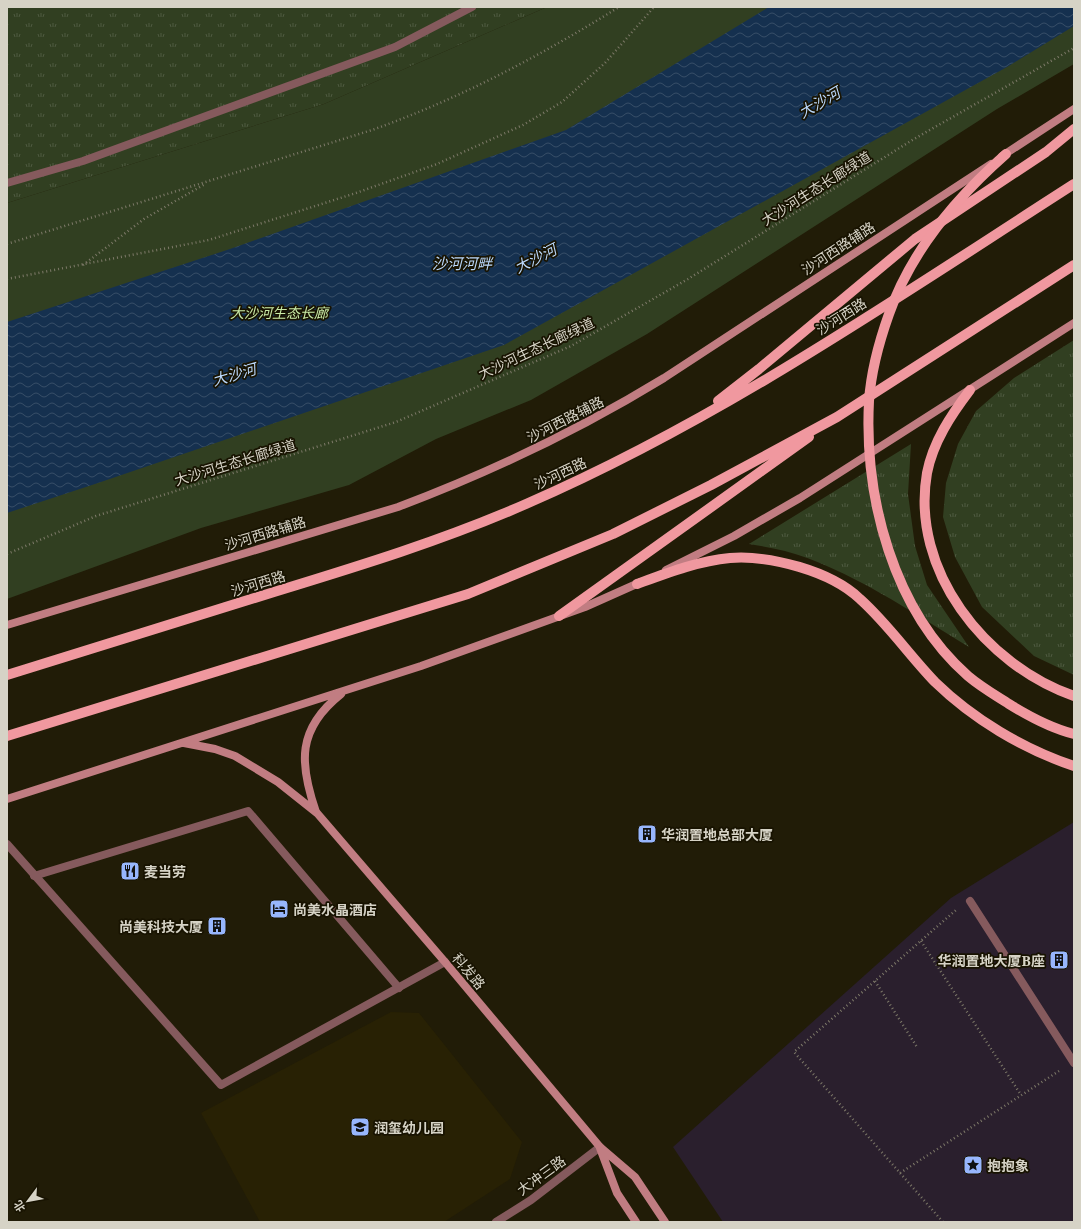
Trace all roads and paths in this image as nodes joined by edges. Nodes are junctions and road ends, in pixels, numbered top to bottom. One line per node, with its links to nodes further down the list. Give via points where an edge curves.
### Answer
1 (472, 7): 9 (street, via 395,47 83,161)
2 (619, 7): 8 (path, via 526,61 420,113)
3 (654, 7): 12 (path, via 605,63 562,102 523,125 451,157 356,193 209,240)
4 (1074, 48): 19 (path, 大沙河生态长廊绿道, via 914,139 688,279 571,346 396,422 96,516)
5 (1074, 109): 7 (main road, 沙河西路辅路)
6 (1074, 129): 18 (main road, via 1046,152 915,239)
7 (1006, 154): 22 (main road, 沙河西路辅路, bridge, via 664,378 615,408 515,459 398,507); 26 (main road, bridge, via 969,188 934,230 889,312 873,370 869,400 871,466 878,510 894,563 917,611 933,636 967,675 987,691 1038,721)
8 (210, 181): 11 (path); 12 (path, via 144,219)
9 (7, 183)
10 (1074, 184): 18 (main road, 沙河西路, via 843,332)
11 (7, 244)
12 (82, 265): 14 (path)
13 (1074, 265): 17 (main road)
14 (7, 279)
15 (1074, 323): 16 (main road)
16 (970, 390): 20 (main road, via 747,529); 25 (main road, via 950,417 935,447 927,473 924,503 927,533 937,565 953,597 976,629 1004,658 1037,680)
17 (837, 417): 21 (main road); 27 (main road, via 613,534 475,592)
18 (689, 424): 23 (main road, 沙河西路, via 626,458 528,503 431,542)
19 (7, 554)
20 (637, 584): 21 (main road, via 585,608); 29 (main road, via 691,566 730,558 779,562 808,570 859,597 936,682 962,706 1015,740)
21 (559, 616): 24 (main road)
22 (7, 624)
23 (7, 675)
24 (345, 690): 28 (main road); 31 (main road, via 320,714 306,740 305,772)
25 (1074, 696)
26 (1074, 734)
27 (7, 736)
28 (182, 742): 30 (main road); 31 (main road, via 214,748 235,756 278,782)
29 (1074, 766)
30 (7, 799)
31 (316, 813): 36 (main road, 科发路)
32 (7, 844): 33 (street)
33 (34, 876): 38 (street, via 248,810); 38 (street, via 220,1085)
34 (970, 902): 35 (path, via 955,910); 40 (street)
35 (921, 941): 37 (path); 41 (path)
36 (445, 962): 38 (street); 42 (main road, 科发路)
37 (875, 982): 39 (path); 43 (path, via 794,1052)
38 (399, 988)
39 (917, 1047)
40 (1074, 1063): 41 (path)
41 (1021, 1095): 43 (path)
42 (600, 1148): 44 (street, 大冲三路); 45 (main road, 科发路, via 617,1193); 46 (main road, 科发路, via 635,1177)
43 (900, 1173): 47 (path)
44 (496, 1222)
45 (636, 1222)
46 (665, 1222)
47 (943, 1222)

